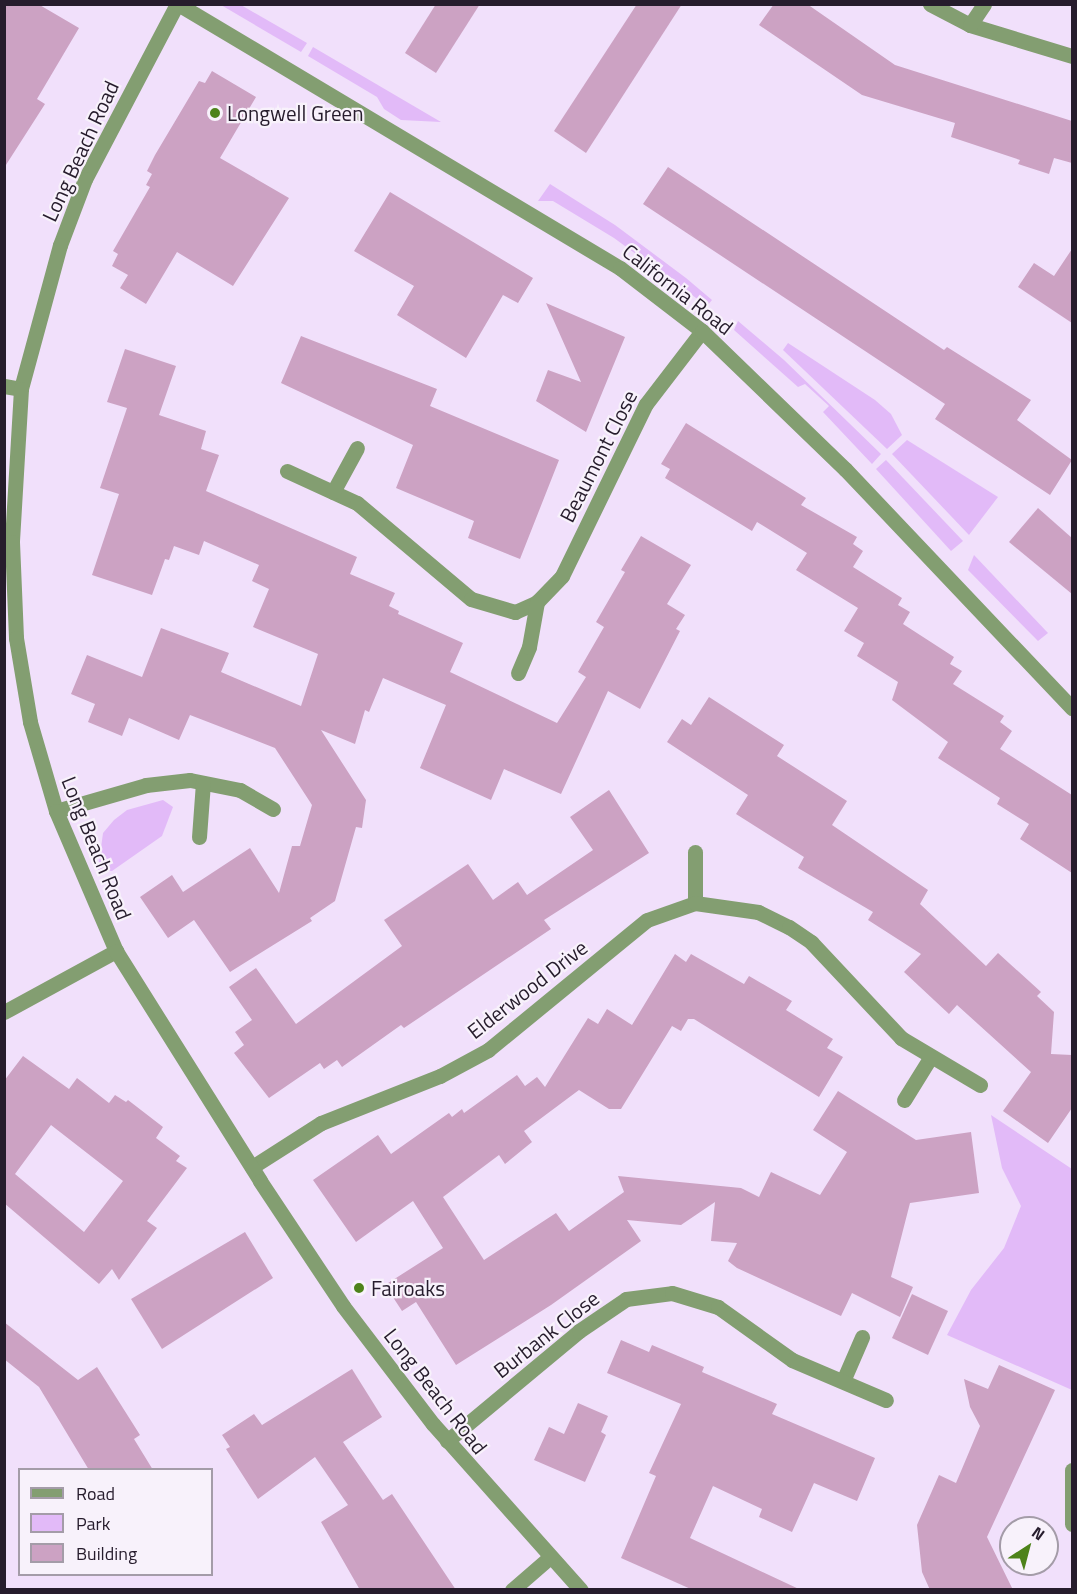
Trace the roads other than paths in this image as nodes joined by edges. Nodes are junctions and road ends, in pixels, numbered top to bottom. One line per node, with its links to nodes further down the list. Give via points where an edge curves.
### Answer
1 (177, 4): 6 (street, California Road, via 620,268); 8 (street, Long Beach Road, via 86,179 60,245)
2 (930, 4): 4 (street)
3 (984, 4): 4 (street)
4 (970, 25): 5 (street)
5 (1072, 56)
6 (702, 331): 12 (street, Beaumont Close, via 646,404 562,576); 15 (street, California Road, via 845,468)
7 (4, 386): 8 (street)
8 (21, 389): 13 (street, Long Beach Road)
9 (357, 448): 11 (street)
10 (287, 471): 11 (street, Beaumont Close)
11 (333, 492): 12 (street, Beaumont Close, via 357,503 471,599 515,612)
12 (537, 602): 14 (street, via 529,647)
13 (10, 638): 18 (street, Long Beach Road)
14 (518, 673)
15 (1072, 708)
16 (202, 783): 17 (street, via 240,790); 18 (street, via 190,780 146,785); 19 (street)
17 (273, 809)
18 (56, 811): 22 (street, Long Beach Road)
19 (200, 837)
20 (696, 852): 21 (street)
21 (695, 903): 24 (street, Elderwood Drive, via 758,912 789,927 811,942 902,1038); 27 (street, Elderwood Drive, via 647,920 488,1050 440,1076 321,1124)
22 (116, 951): 23 (street); 27 (street, Long Beach Road)
23 (4, 1012)
24 (930, 1058): 25 (street, Elderwood Drive); 26 (street)
25 (980, 1085)
26 (904, 1100)
27 (252, 1167): 31 (street, Long Beach Road, via 343,1306)
28 (862, 1337): 29 (street)
29 (843, 1381): 30 (street, Burbank Close); 31 (street, Burbank Close, via 792,1360 718,1307 672,1293 626,1299 579,1331)
30 (886, 1400)
31 (447, 1441): 34 (street, Long Beach Road)
32 (1072, 1470): 33 (street)
33 (1072, 1524)
34 (549, 1558): 35 (street); 36 (street, Long Beach Road)
35 (512, 1590)
36 (581, 1590)

